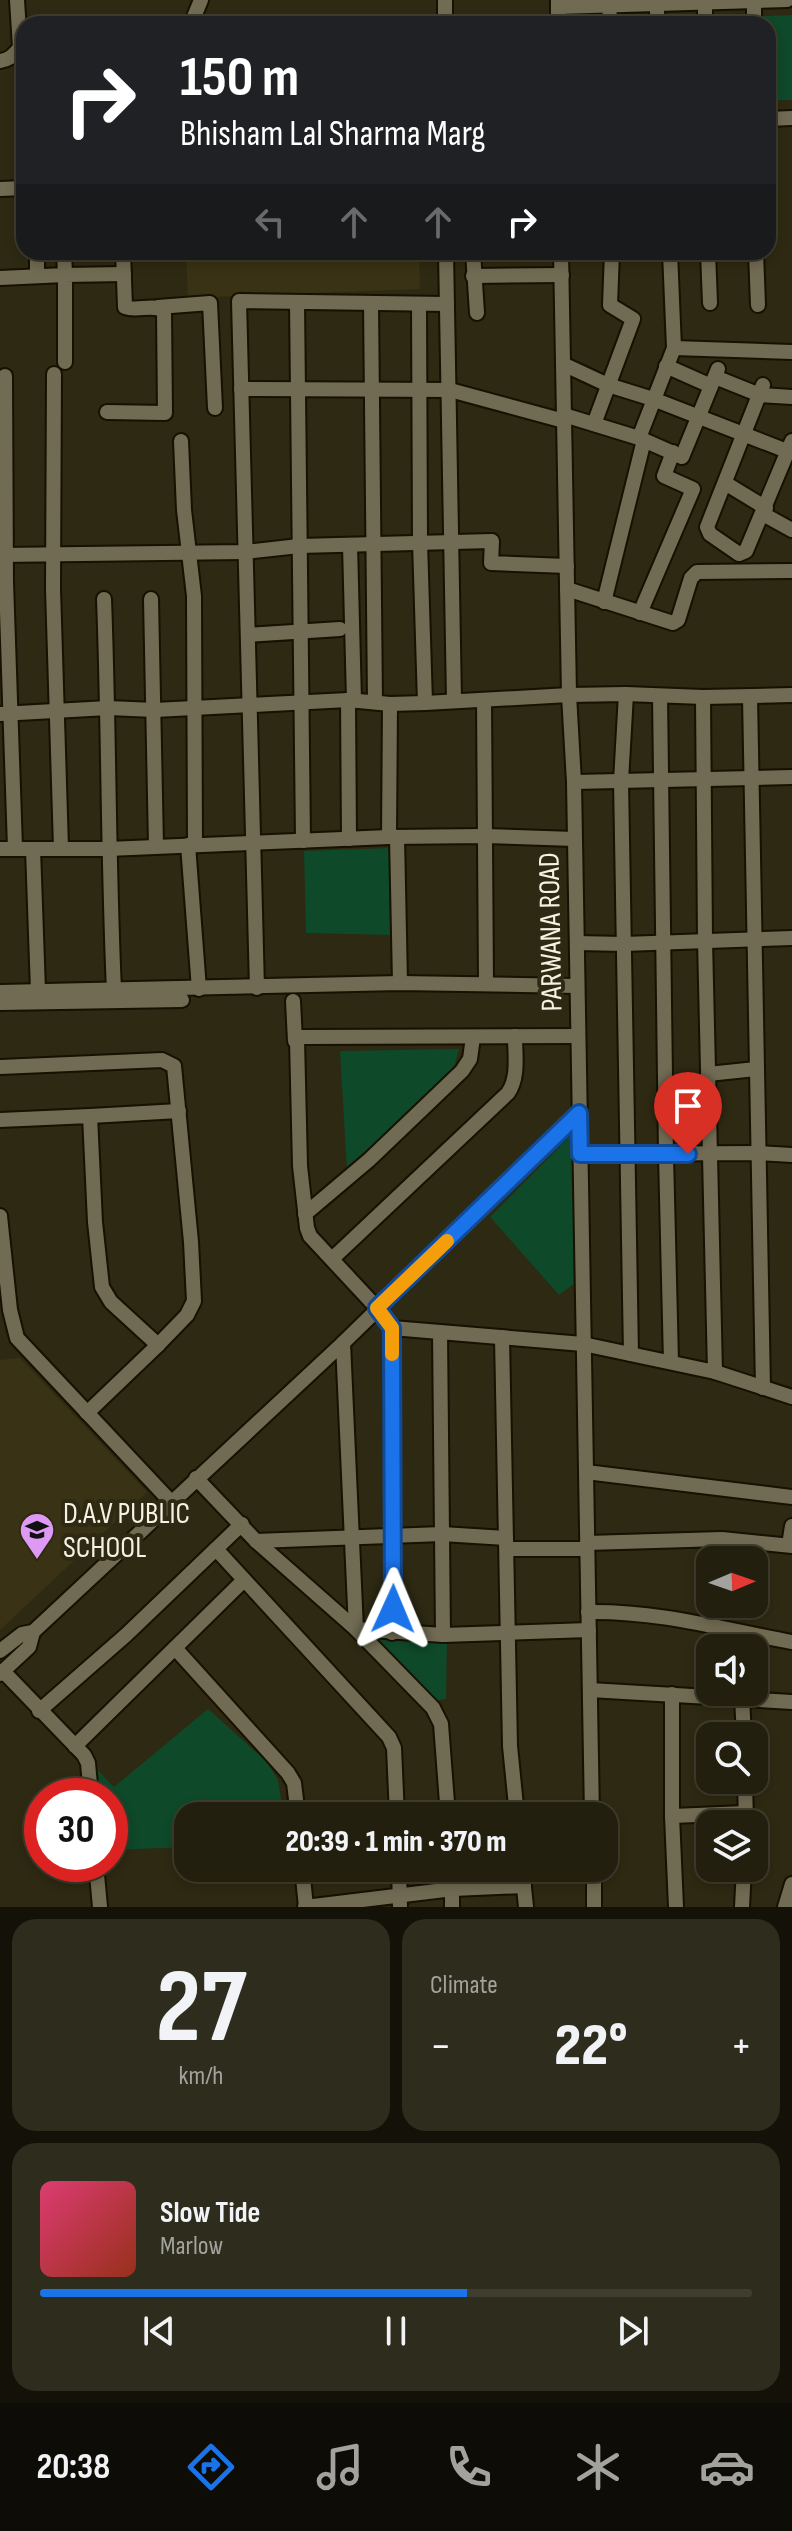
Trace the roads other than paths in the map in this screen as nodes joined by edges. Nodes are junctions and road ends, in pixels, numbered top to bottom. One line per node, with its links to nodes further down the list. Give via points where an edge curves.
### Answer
1 (754, 0): 2 (street); 3 (street)
2 (787, 0)
3 (705, 1): 5 (street)
4 (609, 2): 5 (street); 6 (street)
5 (656, 2)
6 (558, 4)
7 (37, 260): 20 (street)
8 (64, 260): 18 (street)
9 (123, 260): 17 (street)
10 (446, 260): 27 (street)
11 (473, 260): 21 (street)
12 (561, 260): 19 (street, PARWANA ROAD)
13 (612, 260): 39 (street, via 610,305 633,319)
14 (670, 260): 31 (street)
15 (708, 260): 25 (street)
16 (756, 260): 28 (street)
17 (124, 274): 18 (street); 29 (street, via 125,307)
18 (65, 275): 20 (street); 33 (street)
19 (562, 275): 21 (street); 34 (street, PARWANA ROAD)
20 (37, 276): 22 (street)
21 (473, 276): 30 (street)
22 (0, 278)
23 (297, 302): 24 (street); 41 (street, via 239,301); 43 (street)
24 (371, 303): 26 (street); 40 (street)
25 (710, 303)
26 (419, 304): 27 (street); 42 (street)
27 (447, 304): 44 (street)
28 (758, 305)
29 (158, 307): 48 (street, via 210,303); 49 (street, via 165,314 165,413)
30 (477, 313)
31 (674, 348): 32 (street); 35 (street)
32 (792, 352)
33 (65, 362)
34 (565, 365): 39 (street); 51 (street, PARWANA ROAD)
35 (666, 366): 38 (street); 47 (street)
36 (54, 374): 69 (street)
37 (5, 376): 68 (street)
38 (715, 378): 45 (street); 50 (street)
39 (608, 385): 47 (street); 52 (street)
40 (371, 388): 42 (street); 43 (street); 63 (street)
41 (241, 389): 43 (street); 67 (street)
42 (420, 389): 44 (street); 62 (street)
43 (298, 390): 65 (street)
44 (450, 390): 51 (street); 61 (street)
45 (761, 390): 46 (street); 53 (street)
46 (792, 397)
47 (653, 399): 50 (street); 54 (street)
48 (215, 408)
49 (107, 412)
50 (698, 417): 53 (street); 57 (street, via 682,457)
51 (564, 418): 52 (street); 70 (street, PARWANA ROAD)
52 (594, 424): 54 (street)
53 (744, 434): 56 (street); 58 (street)
54 (642, 439): 57 (street); 75 (street)
55 (181, 441): 66 (street)
56 (791, 449): 59 (street)
57 (673, 452): 76 (street, via 664,476 693,489)
58 (725, 483): 59 (street); 59 (street, via 708,523 710,534 744,554)
59 (764, 511): 60 (street)
60 (792, 530)
61 (452, 541): 62 (street); 70 (street, via 492,541 491,563); 87 (street)
62 (420, 542): 63 (street); 91 (street)
63 (373, 544): 64 (street); 90 (street)
64 (350, 545): 65 (street); 86 (street)
65 (299, 546): 67 (street); 78 (street)
66 (189, 551): 67 (street); 69 (street); 93 (street)
67 (245, 552): 79 (street)
68 (3, 555): 69 (street); 97 (street)
69 (53, 556): 96 (street)
70 (567, 566): 72 (street, PARWANA ROAD)
71 (792, 571): 76 (street, via 700,571 691,578 676,622)
72 (567, 589): 75 (street); 81 (street, PARWANA ROAD)
73 (104, 599): 94 (street)
74 (151, 599): 95 (street)
75 (604, 602): 76 (street)
76 (640, 613)
77 (340, 629): 78 (street)
78 (300, 632): 79 (street); 89 (street)
79 (248, 635): 92 (street)
80 (626, 694): 81 (street); 83 (street); 102 (street)
81 (569, 695): 88 (street); 103 (street, PARWANA ROAD)
82 (792, 695): 85 (street)
83 (660, 696): 84 (street); 101 (street)
84 (703, 697): 85 (street); 100 (street)
85 (750, 697): 99 (street)
86 (351, 700): 89 (street); 90 (street); 106 (street)
87 (454, 700): 88 (street); 91 (street)
88 (484, 700): 104 (street)
89 (302, 702): 92 (street); 108 (street)
90 (383, 703): 91 (street); 105 (street)
91 (425, 703)
92 (251, 704): 93 (street); 109 (street)
93 (196, 707): 95 (street); 110 (street)
94 (108, 708): 95 (street); 96 (street); 115 (street)
95 (155, 710): 111 (street)
96 (58, 711): 97 (street); 112 (street)
97 (5, 714): 113 (street)
98 (792, 777): 99 (street)
99 (752, 778): 100 (street); 118 (street)
100 (704, 779): 101 (street); 117 (street)
101 (661, 780): 102 (street); 119 (street)
102 (621, 781): 103 (street); 121 (street)
103 (574, 782): 107 (street, PARWANA ROAD)
104 (484, 836): 105 (street); 107 (street); 123 (street)
105 (393, 837): 106 (street); 122 (street)
106 (349, 839): 108 (street)
107 (574, 839): 120 (street, PARWANA ROAD)
108 (303, 841): 109 (street)
109 (252, 843): 110 (street); 125 (street)
110 (192, 845): 111 (street); 126 (street)
111 (156, 846): 115 (street)
112 (61, 848): 114 (street); 115 (street)
113 (8, 849): 114 (street)
114 (33, 849): 128 (street)
115 (108, 849): 127 (street)
116 (792, 938): 118 (street)
117 (705, 940): 118 (street); 119 (street); 139 (street)
118 (753, 940): 138 (street)
119 (664, 942): 121 (street); 148 (street)
120 (577, 943): 121 (street); 124 (street, PARWANA ROAD)
121 (624, 944): 146 (street)
122 (400, 983): 123 (street); 125 (street)
123 (486, 984): 124 (street)
124 (577, 986): 134 (street, PARWANA ROAD)
125 (257, 988): 126 (street)
126 (199, 989): 127 (street)
127 (114, 990): 128 (street)
128 (38, 991): 129 (street)
129 (0, 992)
130 (182, 1000): 132 (street)
131 (293, 1001): 136 (street)
132 (0, 1003)
133 (515, 1036): 134 (street); 135 (street); 152 (street, via 515,1076 508,1093)
134 (578, 1036): 141 (street, PARWANA ROAD)
135 (473, 1037): 136 (street); 150 (street, via 462,1071)
136 (295, 1041): 150 (street)
137 (0, 1067): 140 (street, via 169,1061 176,1074)
138 (756, 1069): 139 (street); 144 (street)
139 (708, 1074): 147 (street)
140 (179, 1111): 142 (street); 159 (street, via 194,1301)
141 (579, 1113): 145 (street, PARWANA ROAD); 153 (street)
142 (90, 1116): 143 (street); 159 (street, via 102,1287)
143 (0, 1120)
144 (758, 1153): 147 (street); 149 (street); 163 (street)
145 (580, 1154): 146 (street); 158 (street, PARWANA ROAD)
146 (627, 1154): 148 (street); 160 (street)
147 (710, 1154): 148 (street); 162 (street)
148 (666, 1155): 161 (street)
149 (792, 1155)
150 (305, 1214): 152 (street, via 310,1236)
151 (0, 1216): 165 (street, via 17,1338)
152 (332, 1259): 153 (street)
153 (377, 1308): 154 (street); 157 (street)
154 (392, 1328): 155 (street); 173 (street)
155 (440, 1332): 156 (street); 172 (street)
156 (502, 1337): 158 (street); 176 (street)
157 (343, 1343): 167 (street); 174 (street)
158 (583, 1344): 160 (street); 166 (street, PARWANA ROAD)
159 (158, 1345): 165 (street)
160 (631, 1354): 161 (street)
161 (671, 1362): 162 (street)
162 (715, 1372): 163 (street)
163 (763, 1388): 164 (street)
164 (792, 1397)
165 (87, 1413): 169 (street)
166 (586, 1472): 168 (street); 178 (street, PARWANA ROAD)
167 (196, 1478): 169 (street); 170 (street)
168 (792, 1497)
169 (171, 1502): 184 (street)
170 (242, 1524): 175 (street); 179 (street)
171 (792, 1526): 177 (street)
172 (442, 1534): 173 (street); 176 (street); 187 (street)
173 (394, 1536): 174 (street); 185 (street)
174 (351, 1537): 175 (street); 182 (street)
175 (256, 1541): 182 (street)
176 (506, 1544): 178 (street); 186 (street)
177 (790, 1545): 178 (street, via 722,1539)
178 (587, 1546): 181 (street, PARWANA ROAD)
179 (216, 1549): 180 (street); 197 (street)
180 (244, 1580): 189 (street); 201 (street, via 389,1737)
181 (588, 1612): 183 (street, PARWANA ROAD); 188 (street, via 664,1616)
182 (356, 1629): 185 (street); 202 (street, via 433,1708 441,1724)
183 (589, 1630): 186 (street); 192 (street, PARWANA ROAD)
184 (33, 1632): 190 (street); 191 (street, via 29,1647)
185 (392, 1633): 187 (street)
186 (508, 1634): 187 (street); 203 (street)
187 (443, 1635)
188 (792, 1642)
189 (175, 1648): 198 (street); 200 (street, via 288,1773)
190 (0, 1651)
191 (1, 1673): 197 (street)
192 (590, 1690): 193 (street); 204 (street, PARWANA ROAD)
193 (672, 1694): 194 (street); 205 (street)
194 (696, 1695)
195 (768, 1700): 196 (street)
196 (792, 1702)
197 (39, 1711): 198 (street)
198 (75, 1746): 199 (street, via 88,1763)
199 (89, 1778)
200 (296, 1802)
201 (396, 1802)
202 (447, 1802)
203 (516, 1802)
204 (592, 1802)
205 (672, 1816): 206 (street); 223 (street)
206 (696, 1817)
207 (98, 1882): 218 (street)
208 (303, 1882): 219 (street)
209 (453, 1882): 215 (street)
210 (524, 1882): 214 (street)
211 (594, 1882): 222 (street)
212 (743, 1882): 224 (street)
213 (792, 1884): 217 (street)
214 (524, 1886): 215 (street); 221 (street)
215 (453, 1889): 216 (street); 220 (street)
216 (400, 1901): 219 (street)
217 (788, 1905)
218 (100, 1907)
219 (305, 1907)
220 (452, 1907)
221 (526, 1907)
222 (594, 1907)
223 (676, 1907)
224 (742, 1907)

